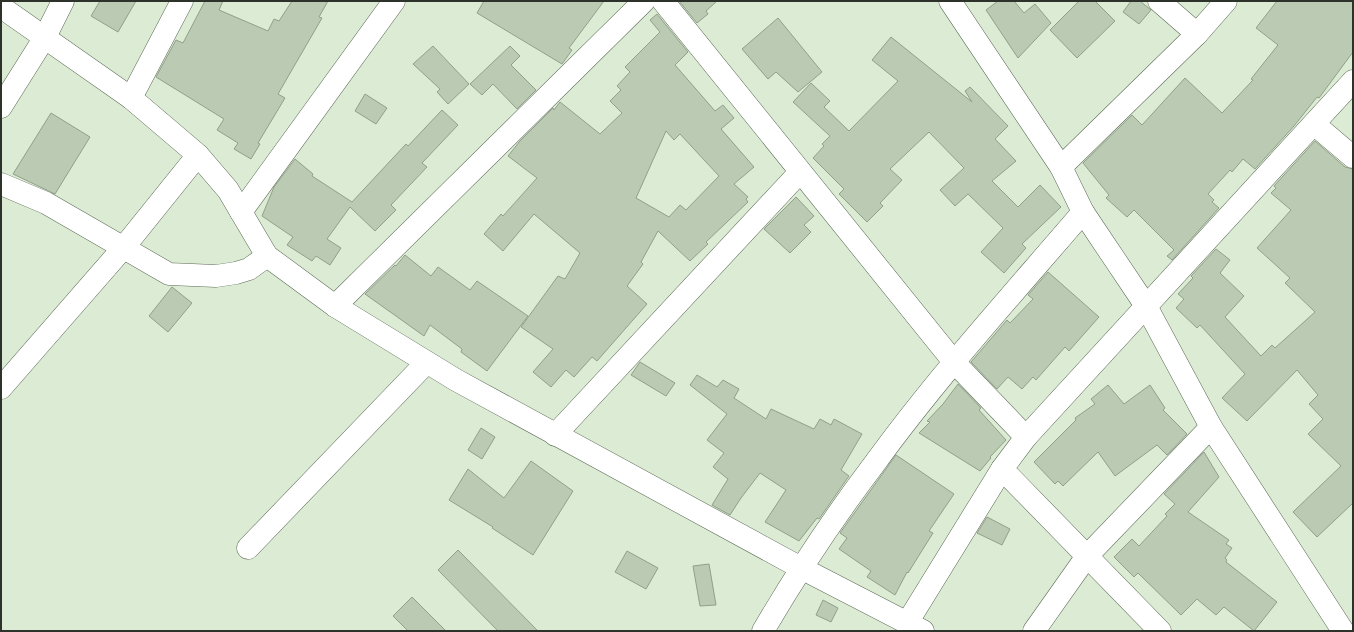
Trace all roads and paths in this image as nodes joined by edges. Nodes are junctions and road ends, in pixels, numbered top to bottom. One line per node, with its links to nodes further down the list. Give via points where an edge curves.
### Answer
1 (63, 1): 11 (street)
2 (182, 1): 13 (street)
3 (394, 1): 21 (street)
4 (644, 1): 25 (street)
5 (663, 1): 19 (street)
6 (950, 1): 18 (street)
7 (1159, 1): 10 (street)
8 (1226, 1): 10 (street)
9 (1, 7): 11 (street)
10 (1197, 34): 18 (street)
11 (45, 36): 13 (street); 14 (street)
12 (1353, 81): 15 (street)
13 (131, 98): 16 (street)
14 (1, 107)
15 (1314, 124): 17 (street); 26 (street)
16 (198, 155): 21 (street, via 216,175); 23 (street)
17 (1353, 157)
18 (1061, 166): 22 (street)
19 (800, 172): 27 (street); 31 (street)
20 (1, 184): 23 (street, via 46,203)
21 (241, 212): 24 (street)
22 (1083, 212): 26 (street); 27 (street)
23 (124, 247): 24 (street, via 168,274 189,276 236,273 249,269); 29 (street)
24 (267, 256): 25 (street)
25 (335, 306): 28 (street)
26 (1146, 306): 30 (street); 32 (street)
27 (954, 362): 32 (street); 36 (street, via 875,462)
28 (426, 363): 31 (street); 34 (street)
29 (1, 388)
30 (1211, 427): 35 (street); 41 (street)
31 (555, 435): 36 (street)
32 (1026, 437): 33 (street)
33 (1002, 469): 35 (street); 37 (street)
34 (248, 548)
35 (1087, 556): 39 (street); 40 (street)
36 (801, 568): 37 (street); 38 (street)
37 (915, 627)
38 (762, 631)
39 (1034, 631)
40 (1160, 631)
41 (1343, 631)

